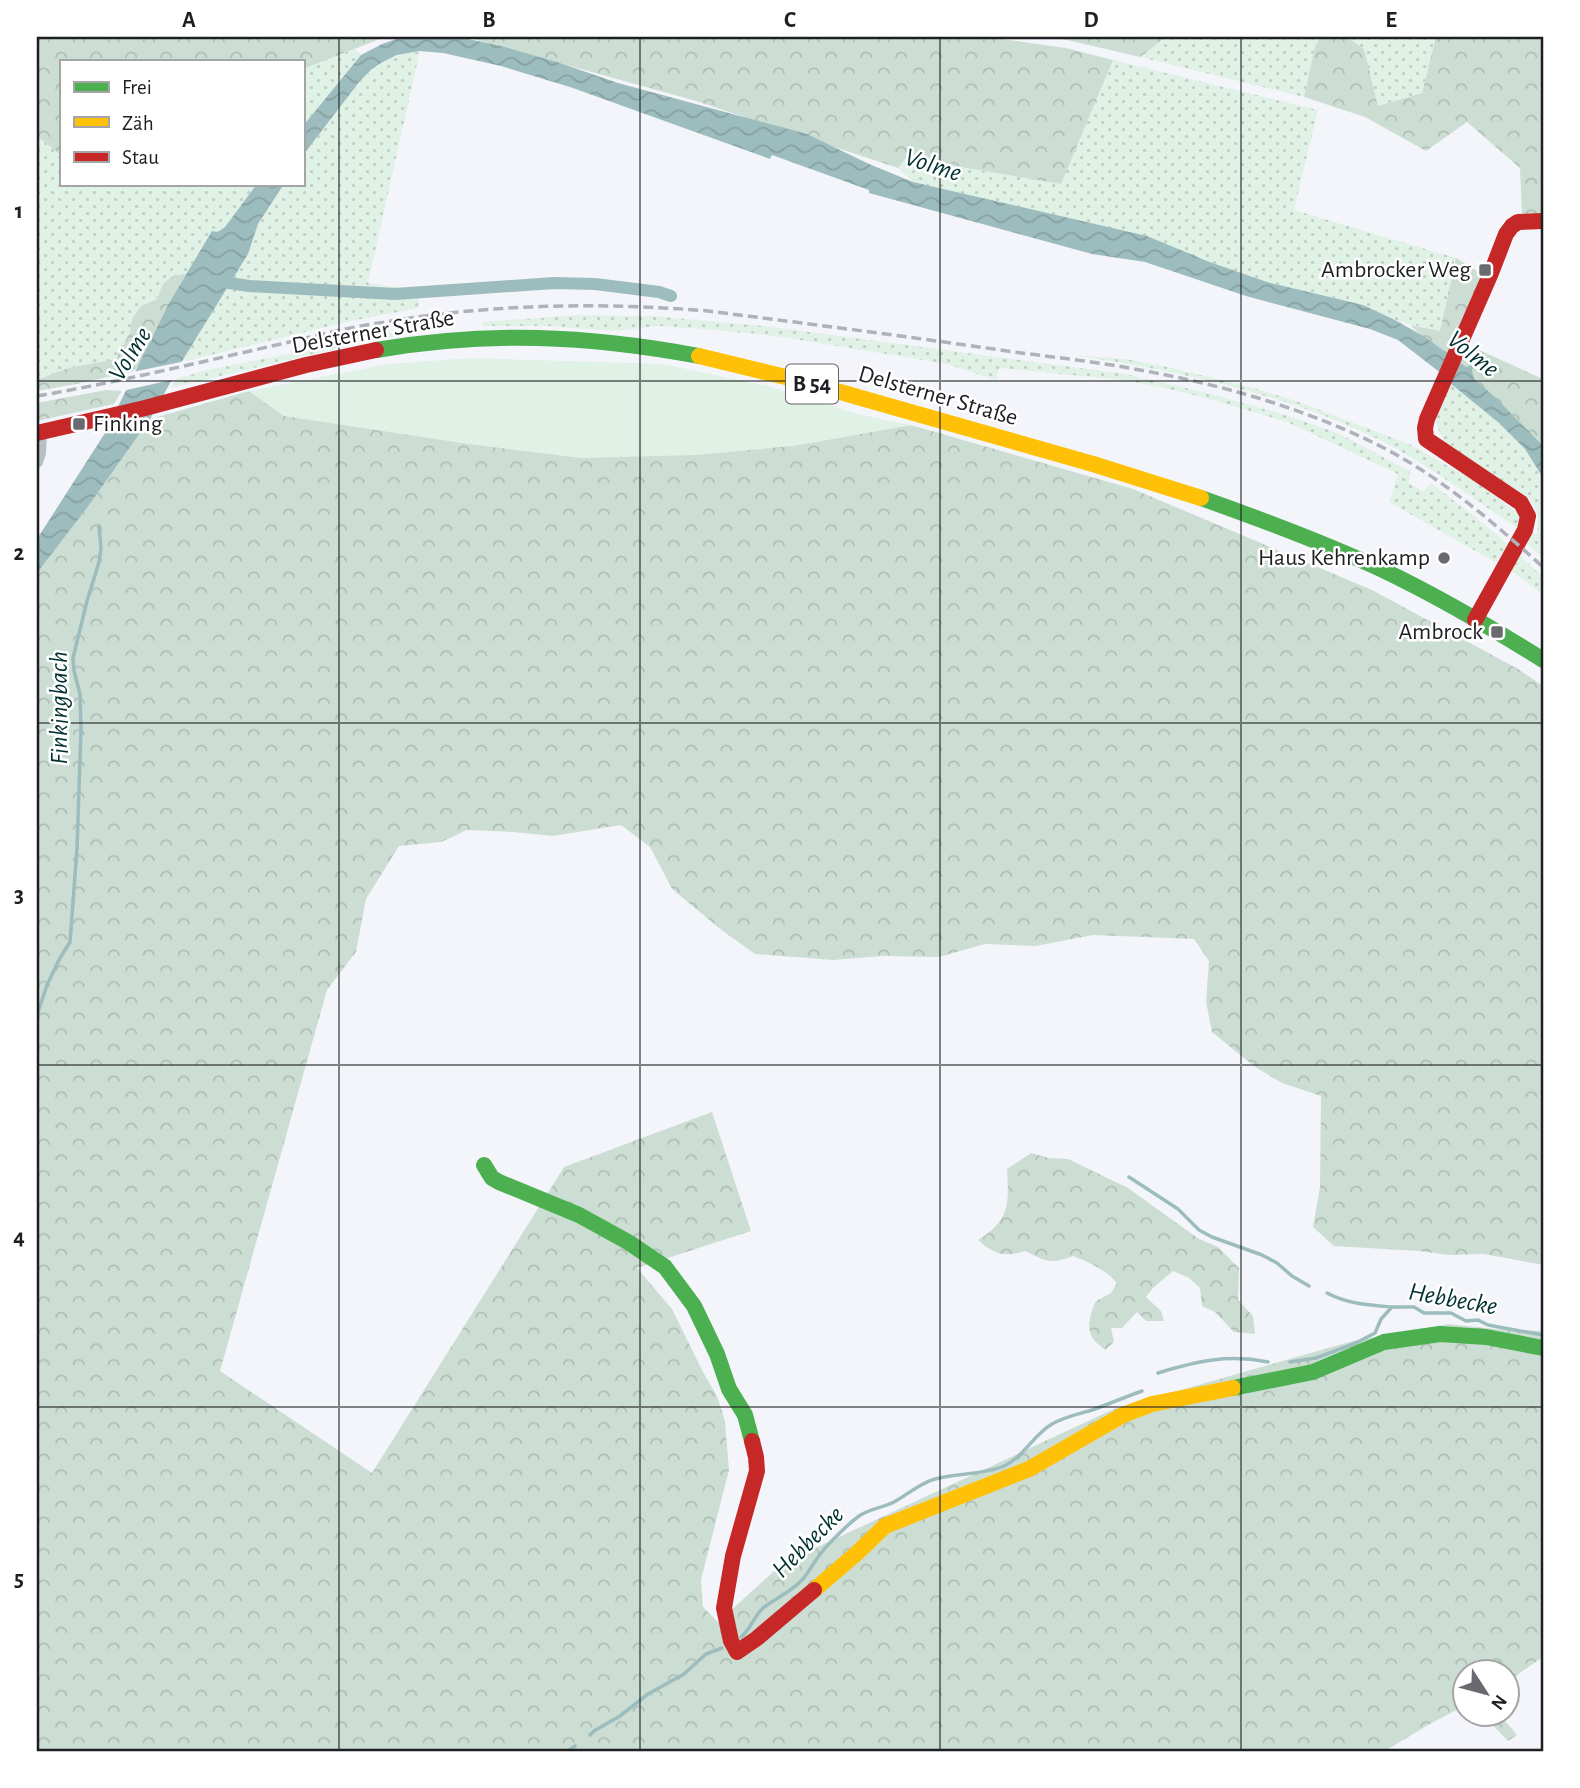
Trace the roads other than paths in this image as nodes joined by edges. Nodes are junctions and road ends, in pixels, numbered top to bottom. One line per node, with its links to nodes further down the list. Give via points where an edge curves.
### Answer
1 (1543, 221): 4 (street, via 1518,222 1509,229 1425,428 1426,439 1521,503 1528,516 1525,530)
2 (39, 432): 3 (street); 4 (street, Delsterner Straße / B 54, via 346,355 429,341 537,336 611,342 767,372 1164,486 1323,544 1401,579)
3 (37, 462)
4 (1475, 620): 5 (street, Delsterner Straße / B 54)
5 (1543, 660)
6 (484, 1166): 7 (street, via 499,1182 579,1215 665,1267 694,1306 745,1415 756,1457 757,1471 724,1608 737,1652 885,1526 1029,1469 1123,1415 1152,1404 1313,1372 1384,1342 1440,1334)
7 (1543, 1348)

